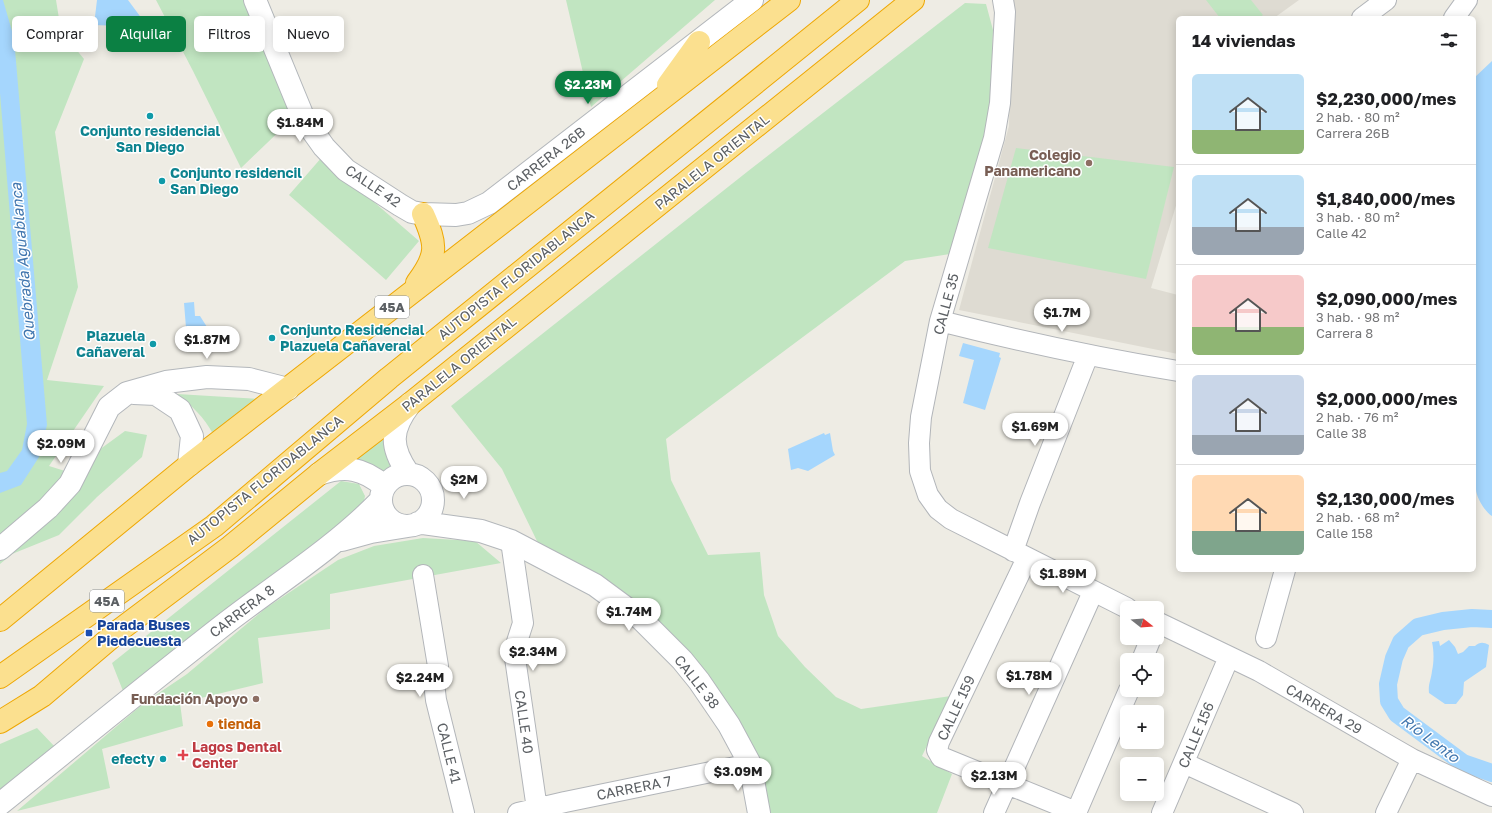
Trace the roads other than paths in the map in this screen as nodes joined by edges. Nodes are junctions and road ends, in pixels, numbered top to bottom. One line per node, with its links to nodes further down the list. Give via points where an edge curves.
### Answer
1 (255, 0): 13 (main road, CALLE 42, via 304,119 324,147 346,170 412,212)
2 (752, 0): 11 (main road, CARRERA 26B)
3 (789, 0): 12 (highway, 45A)
4 (858, 0): 40 (highway, AUTOPISTA FLORIDABLANCA / 45A, via 389,378 214,526)
5 (913, 0): 20 (highway, PARALELA ORIENTAL)
6 (1386, 0): 9 (street)
7 (1467, 0): 10 (street)
8 (1002, 4): 15 (street, CALLE 35, via 1000,103 994,138)
9 (1365, 16)
10 (1455, 16)
11 (699, 42): 12 (highway); 13 (main road, CARRERA 26B, via 489,203 468,213)
12 (655, 104): 14 (highway, 45A)
13 (423, 214): 14 (highway, via 433,238 433,252 426,270)
14 (406, 297): 18 (highway, 45A)
15 (940, 321): 16 (street); 31 (street, CALLE 35, via 918,443 920,471 928,495 938,509 951,519)
16 (1088, 355): 17 (street); 31 (street, CALLE 159, via 1030,503)
17 (1176, 371)
18 (288, 389): 19 (main road, via 248,379 207,377 166,382); 21 (highway, 45A)
19 (127, 393): 21 (main road, via 156,394 180,410 192,436); 30 (main road, via 109,407 70,484 48,508)
20 (410, 404): 22 (main road, via 400,416 395,431 395,446); 23 (highway, PARALELA ORIENTAL)
21 (189, 465): 36 (highway, 45A)
22 (408, 473): 24 (main road, via 419,476); 25 (main road, via 392,477)
23 (319, 474): 25 (main road, via 332,469 360,471 373,477); 42 (highway, PARALELA ORIENTAL, via 230,547 121,629 42,696)
24 (430, 488): 26 (main road, via 432,506 427,516); 27 (main road, CALLE 38, via 450,512)
25 (382, 493): 26 (main road, via 382,509 386,516 399,525); 28 (main road, CARRERA 8, via 362,520)
26 (413, 525): 27 (main road, CALLE 38, via 423,523); 28 (main road, CARRERA 8)
27 (481, 531): 29 (main road, CALLE 38)
28 (337, 541): 48 (main road, CARRERA 8, via 254,601)
29 (511, 541): 45 (main road, CALLE 38, via 595,585 641,619 699,681 730,725); 49 (street, CALLE 40, via 523,623 514,651)
30 (0, 549)
31 (1020, 555): 34 (street); 46 (street, CALLE 159, via 937,750 941,757)
32 (1284, 572): 38 (street)
33 (423, 575): 51 (street, CALLE 41, via 438,666 434,683 436,700)
34 (1093, 592): 35 (street); 46 (street)
35 (1120, 605)
36 (0, 620)
37 (1164, 630): 39 (street, CARRERA 29)
38 (1266, 638)
39 (1230, 657): 43 (street, CARRERA 29, via 1259,671); 44 (street, CALLE 156)
40 (0, 677)
41 (1126, 697): 50 (street)
42 (0, 722)
43 (1412, 760): 47 (street, CARRERA 29); 56 (street)
44 (1184, 763): 54 (street, CALLE 156); 55 (street)
45 (750, 764): 49 (street, CARRERA 7); 52 (main road, CALLE 38)
46 (1007, 784): 50 (street); 53 (street)
47 (1492, 796)
48 (0, 804)
49 (528, 811)
50 (1076, 812)
51 (464, 813)
52 (759, 813)
53 (994, 813)
54 (1162, 813)
55 (1293, 813)
56 (1386, 813)

